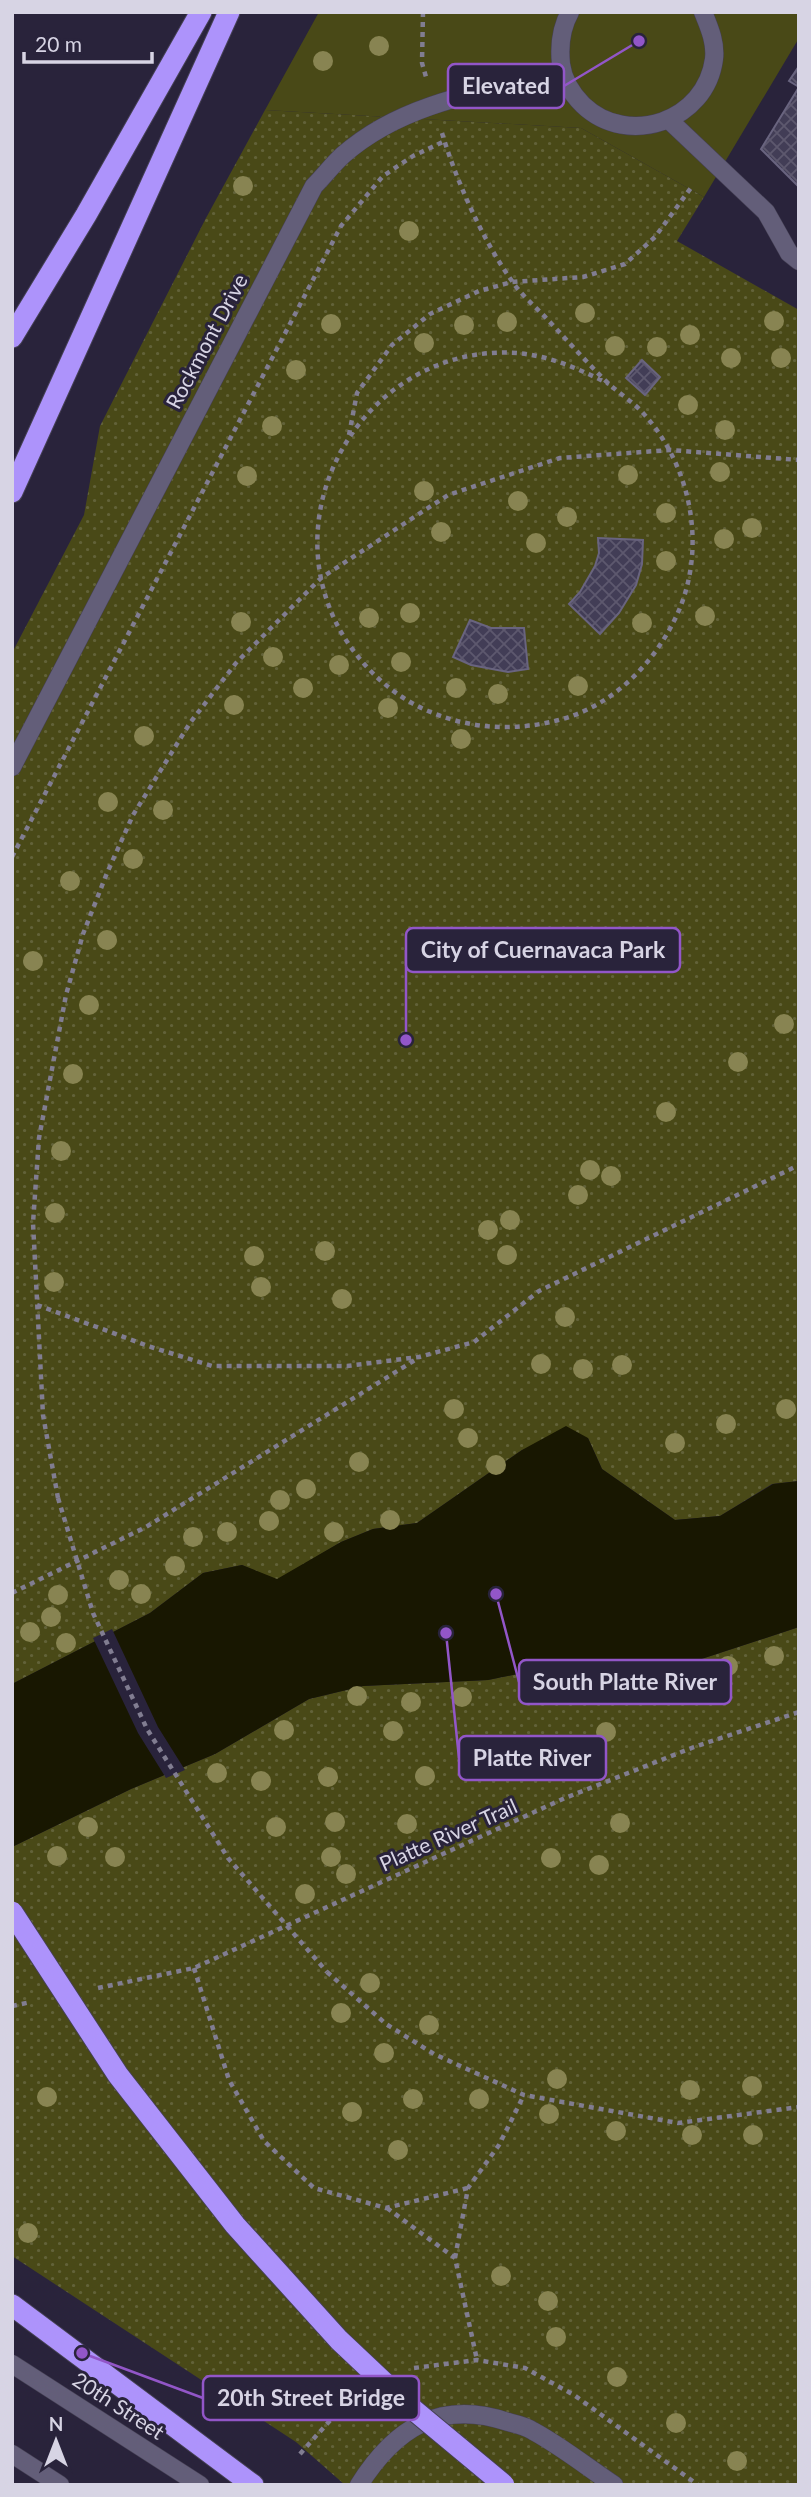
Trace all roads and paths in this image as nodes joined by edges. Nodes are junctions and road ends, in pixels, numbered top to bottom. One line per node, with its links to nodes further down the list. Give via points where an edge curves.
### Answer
1 (201, 12): 10 (highway)
2 (229, 12): 15 (highway)
3 (570, 12): 5 (street, via 559,48)
4 (703, 12): 6 (street, via 712,34 714,58 706,84 691,105)
5 (562, 74): 6 (street, via 575,97 594,116 645,128); 17 (street, Rockmont Drive, via 433,103 380,128 344,154 314,186)
6 (670, 121): 7 (street)
7 (710, 159): 8 (street, via 766,212 789,253); 9 (path, via 656,237 625,264 583,277)
8 (799, 261)
9 (512, 282): 11 (path); 12 (path, via 429,314 392,345 357,393); 18 (path, via 476,218 445,141 383,176 362,199 341,226)
10 (12, 337)
11 (609, 384): 12 (path, via 559,362 527,355 484,354 452,360 394,389); 13 (path, via 643,413)
12 (349, 436): 16 (path, via 331,468 320,504)
13 (670, 450): 14 (path); 16 (path, via 560,458 448,495); 16 (path, via 685,487 693,527 691,567 682,606 664,642 638,674 607,699 570,717 531,727 491,728 451,720 413,705 380,681 353,652 332,617)
14 (799, 460)
15 (12, 492)
16 (321, 578): 20 (path, via 236,663 190,723 133,816 83,934 38,1138 33,1223)
17 (12, 767)
18 (12, 857)
19 (799, 1165): 21 (path, via 539,1291 474,1342)
20 (37, 1305): 21 (path, via 212,1366 347,1366); 25 (path, bridge, via 43,1415 58,1498 93,1613 148,1729 228,1858 327,1972 387,2024 434,2054)
21 (419, 1357): 22 (path, via 146,1527)
22 (12, 1593)
23 (799, 1712): 28 (path, Platte River Trail, via 565,1797 194,1968 229,2080 264,2141 314,2188)
24 (12, 1912): 37 (highway, bridge, via 118,2076 235,2225 339,2340)
25 (524, 2095): 26 (path, via 678,2123); 27 (path, via 499,2145)
26 (799, 2107)
27 (468, 2188): 28 (path); 29 (path)
28 (387, 2208): 29 (path)
29 (454, 2258): 39 (path, via 477,2360 525,2368 550,2381)
30 (12, 2305): 35 (highway)
31 (12, 2364): 34 (street, 20th Street)
32 (12, 2454): 33 (street)
33 (60, 2485)
34 (200, 2485)
35 (253, 2485)
36 (359, 2485): 38 (street, via 375,2460 408,2430 446,2414 489,2416 532,2430)
37 (504, 2485)
38 (614, 2485)
39 (698, 2485)

